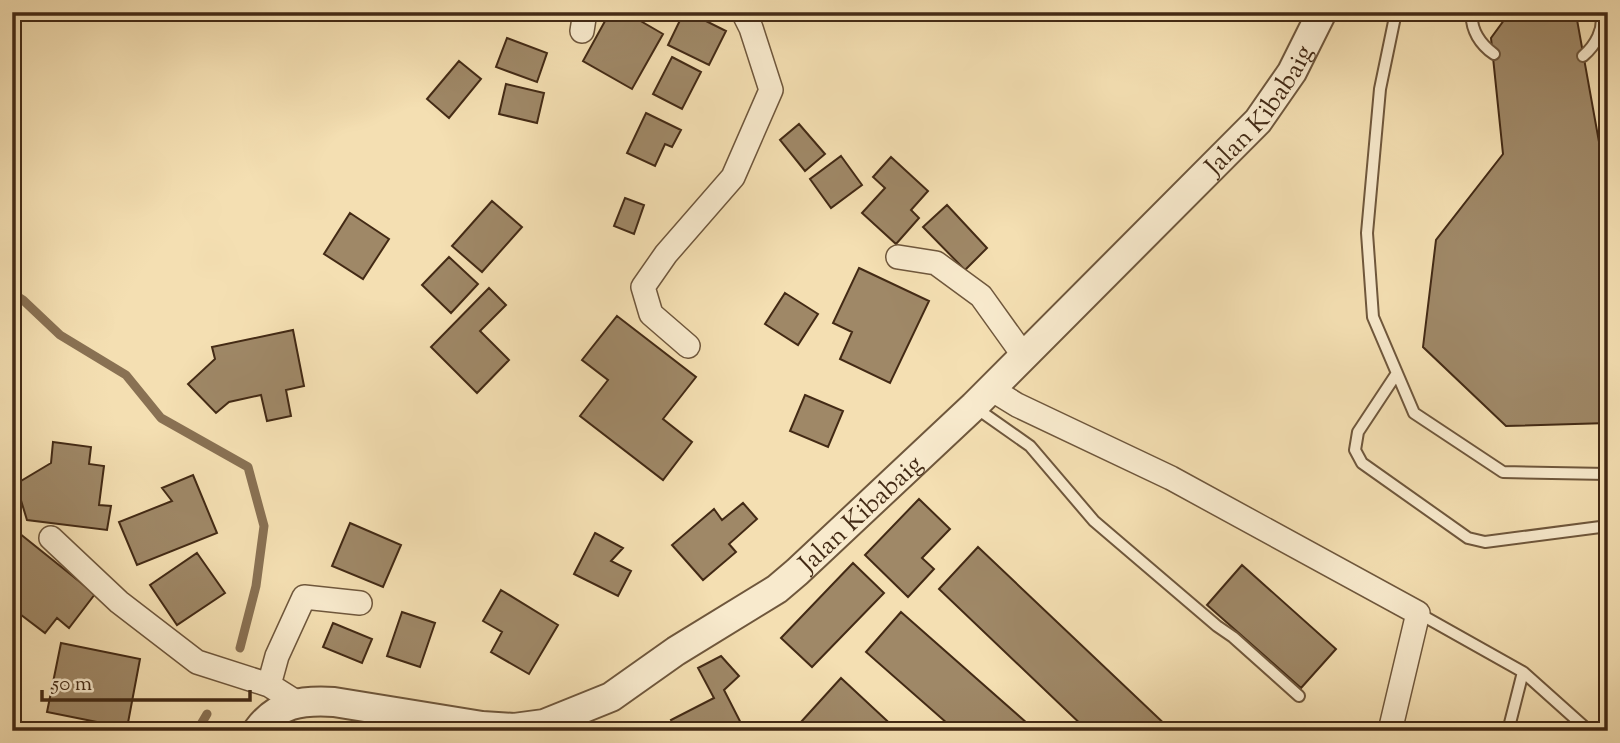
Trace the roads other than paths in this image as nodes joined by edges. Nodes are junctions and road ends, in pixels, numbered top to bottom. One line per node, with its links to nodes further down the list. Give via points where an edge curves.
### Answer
1 (743, 12): 9 (street, via 771,90 733,177 643,287 651,314)
2 (1322, 12): 10 (street, Jalan Kibabaig, via 1292,72 1258,121)
3 (1396, 12): 11 (lane, via 1380,89 1367,233 1373,317)
4 (1472, 12): 6 (lane, via 1481,46)
5 (1601, 12): 7 (lane, via 1603,22 1593,48)
6 (1494, 54)
7 (1583, 56)
8 (898, 257): 10 (street, via 936,263 981,296)
9 (688, 345)
10 (1024, 356): 12 (street, Jalan Kibabaig)
11 (1397, 373): 13 (lane, via 1415,413 1503,472); 14 (lane, via 1357,432 1354,450 1362,463 1468,538 1485,542)
12 (982, 398): 17 (street, via 1017,405 1171,478); 20 (lane, via 1094,521); 21 (street, Jalan Kibabaig, via 777,589 611,697 544,724 514,728 334,702)
13 (1608, 474)
14 (1608, 526)
15 (51, 538): 19 (street, via 119,602 197,662)
16 (360, 603): 19 (street, via 304,597)
17 (1418, 613): 18 (lane); 23 (street)
18 (1522, 672): 24 (lane); 25 (lane)
19 (270, 685): 21 (street)
20 (1299, 696)
21 (296, 702): 22 (street, via 270,716)
22 (257, 731)
23 (1390, 731)
24 (1508, 731)
25 (1588, 731)

